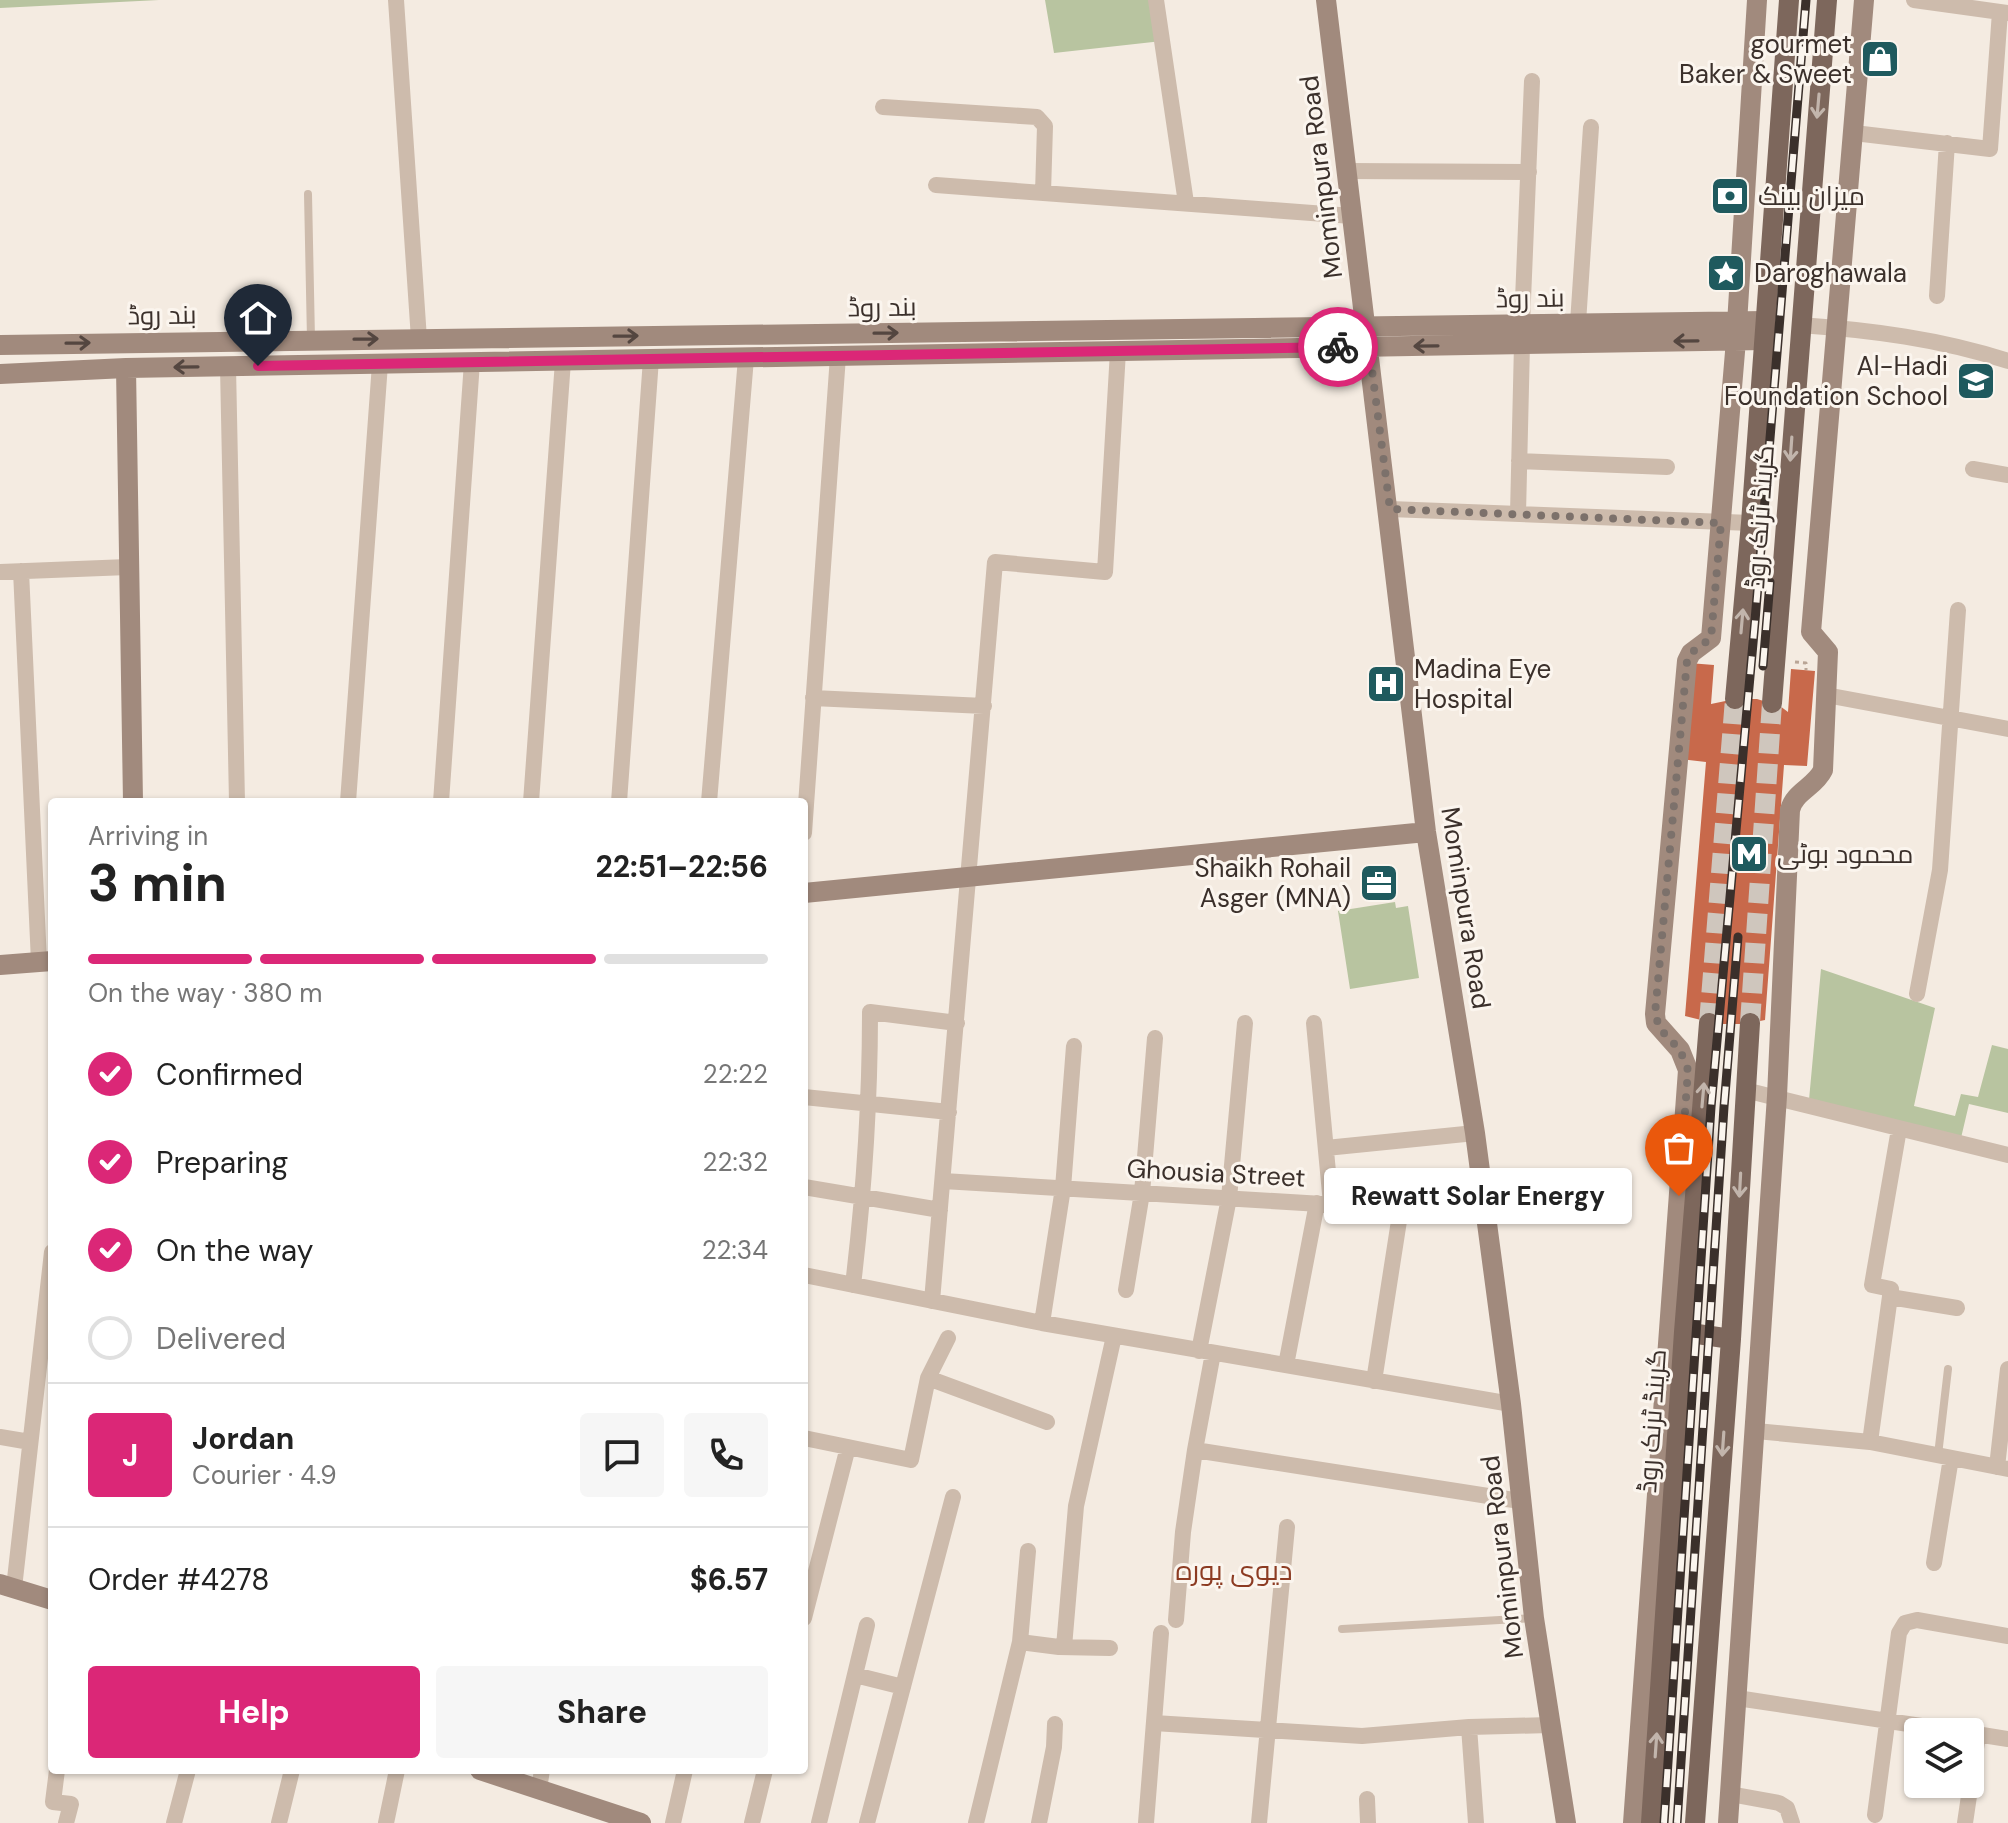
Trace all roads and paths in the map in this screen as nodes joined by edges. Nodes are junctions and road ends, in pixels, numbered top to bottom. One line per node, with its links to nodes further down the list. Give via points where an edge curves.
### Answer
1 (396, 0): 30 (street)
2 (1156, 0): 20 (street)
3 (1326, 0): 15 (street, Mominpura Road)
4 (1757, 0): 28 (street)
5 (1789, 0): 27 (main road, گرینڈ ٹرنک روڈ)
6 (1827, 0): 24 (main road, گرینڈ ٹرنک روڈ, one-way to 24)
7 (1864, 0): 13 (street)
8 (1914, 0): 9 (street)
9 (2004, 13): 14 (street, via 1990,149)
10 (1532, 81): 16 (street)
11 (883, 107): 18 (street, via 1037,117 1045,126)
12 (1591, 127): 23 (street)
13 (1854, 133): 14 (street); 26 (street)
14 (1947, 143): 22 (street)
15 (1347, 171): 16 (street); 21 (street, Mominpura Road)
16 (1529, 172): 29 (street)
17 (936, 185): 18 (street)
18 (1043, 193): 20 (street)
19 (308, 194): 31 (lane)
20 (1186, 203): 21 (street)
21 (1352, 216): 25 (street, Mominpura Road)
22 (1937, 296)
23 (1578, 323): 28 (street, بند روڈ); 29 (street, بند روڈ)
24 (1800, 325): 26 (street); 60 (main road, گرینڈ ٹرنک روڈ, one-way to 60)
25 (1365, 326): 29 (street, بند روڈ); 30 (street, بند روڈ, one-way to 25); 33 (street, Mominpura Road)
26 (1838, 328): 39 (street, via 1936,342); 57 (street, via 1811,632 1828,652)
27 (1765, 330): 28 (street, بند روڈ); 52 (main road, گرینڈ ٹرنک روڈ)
28 (1736, 331): 29 (street, بند روڈ, one-way to 29); 51 (street)
29 (1522, 334): 33 (street, بند روڈ, one-way to 33); 45 (street)
30 (419, 339): 31 (street, بند روڈ, one-way to 30)
31 (311, 340): 32 (street, بند روڈ, one-way to 31)
32 (0, 345)
33 (1369, 347): 34 (street, بند روڈ); 49 (street, Mominpura Road)
34 (1118, 351): 35 (street, بند روڈ); 61 (street, via 1105,572 995,562)
35 (838, 356): 36 (street, بند روڈ); 58 (street)
36 (746, 358): 37 (street, بند روڈ); 70 (street)
37 (651, 359): 38 (street, بند روڈ); 69 (street)
38 (563, 361): 40 (street, بند روڈ); 68 (street)
39 (2008, 361)
40 (472, 362): 41 (street, بند روڈ); 67 (street)
41 (380, 364): 42 (street, بند روڈ); 66 (street)
42 (228, 367): 43 (street, بند روڈ, one-way to 43); 65 (street)
43 (126, 368): 44 (street, بند روڈ); 53 (street)
44 (0, 374)
45 (1519, 461): 46 (street); 50 (street)
46 (1667, 467)
47 (1973, 469): 48 (street)
48 (2008, 475)
49 (1390, 509): 50 (street); 72 (street, Mominpura Road)
50 (1518, 514): 51 (street)
51 (1721, 523): 52 (street); 190 (street, via 1711,638 1687,661 1655,1014 1688,1070)
52 (1751, 523): 59 (main road, گرینڈ ٹرنک روڈ, one-way to 52)
53 (128, 567): 54 (street); 64 (street)
54 (21, 571): 55 (street); 75 (street)
55 (0, 572)
56 (1958, 610): 62 (street)
57 (1826, 695): 62 (street); 86 (street, via 1822,774 1794,799 1790,810)
58 (813, 698): 61 (street); 71 (street)
59 (1735, 699)
60 (1772, 703)
61 (984, 706): 73 (street)
62 (1952, 718): 63 (street); 77 (street, via 1940,870)
63 (2008, 729)
64 (133, 798)
65 (237, 798)
66 (348, 798)
67 (441, 798)
68 (531, 798)
69 (619, 798)
70 (709, 798)
71 (806, 798)
72 (1426, 832): 73 (street); 91 (street, Mominpura Road)
73 (970, 877): 74 (street); 78 (street)
74 (808, 893)
75 (45, 961): 76 (street)
76 (0, 965)
77 (1917, 994)
78 (957, 1023): 88 (street, via 870,1012); 89 (street)
79 (1245, 1023): 99 (street)
80 (1314, 1023): 92 (street)
81 (1709, 1023): 112 (main road, گرینڈ ٹرنک روڈ, one-way to 81)
82 (1750, 1023): 85 (main road)
83 (1155, 1038): 97 (street)
84 (1074, 1046): 96 (street)
85 (1745, 1090): 86 (street); 115 (main road, one-way to 115)
86 (1777, 1096): 90 (street); 124 (street)
87 (808, 1097): 88 (street)
88 (870, 1104): 89 (street); 98 (street)
89 (949, 1112): 94 (street)
90 (1899, 1129): 93 (street); 107 (street, via 1872,1285 1891,1289)
91 (1475, 1133): 92 (street); 103 (street, Mominpura Road)
92 (1326, 1148): 100 (street)
93 (2008, 1155)
94 (943, 1181): 96 (street, Ghousia Street); 102 (street)
95 (808, 1188): 98 (street)
96 (1063, 1188): 97 (street, Ghousia Street); 111 (street)
97 (1142, 1193): 99 (street, Ghousia Street); 106 (street)
98 (864, 1197): 102 (street); 105 (street)
99 (1229, 1198): 100 (street, Ghousia Street); 116 (street)
100 (1324, 1204): 101 (street, Ghousia Street); 117 (street)
101 (1401, 1208): 103 (street, Ghousia Street); 121 (street)
102 (940, 1210): 108 (street)
103 (1486, 1214): 122 (street, Mominpura Road)
104 (808, 1276): 105 (street)
105 (853, 1285): 108 (street)
106 (1126, 1290)
107 (1890, 1297): 109 (street); 128 (street)
108 (932, 1301): 111 (street)
109 (1957, 1308)
110 (48, 1312): 127 (street)
111 (1042, 1323): 113 (street)
112 (1684, 1332): 115 (main road); 191 (main road, گرینڈ ٹرنک روڈ, one-way to 112)
113 (1114, 1336): 116 (street); 148 (street, via 1076,1506)
114 (948, 1338): 120 (street)
115 (1731, 1339): 192 (main road, one-way to 192)
116 (1206, 1352): 117 (street); 130 (street)
117 (1286, 1365): 121 (street)
118 (1948, 1369): 131 (lane)
119 (2008, 1369): 132 (street)
120 (928, 1378): 123 (street); 129 (street, via 911,1460)
121 (1374, 1381): 122 (street)
122 (1511, 1404): 134 (street, Mominpura Road)
123 (1047, 1422)
124 (1756, 1431): 128 (street); 152 (street)
125 (0, 1437): 127 (street)
126 (808, 1439): 129 (street)
127 (30, 1442): 138 (street)
128 (1870, 1442): 131 (street)
129 (848, 1447): 140 (street)
130 (1195, 1450): 134 (street); 142 (street)
131 (1945, 1457): 132 (street); 137 (street)
132 (2002, 1468)
133 (953, 1497): 151 (street)
134 (1520, 1501): 141 (street, Mominpura Road)
135 (1287, 1527): 159 (street)
136 (1028, 1551): 147 (street)
137 (1934, 1563)
138 (7, 1586): 139 (street)
139 (48, 1599)
140 (808, 1602)
141 (1534, 1618): 144 (lane); 157 (street, Mominpura Road)
142 (1176, 1620)
143 (867, 1625): 150 (street)
144 (1342, 1629)
145 (1161, 1633): 154 (street)
146 (2008, 1636): 153 (street, via 1917,1620 1905,1623)
147 (1020, 1642): 148 (street); 183 (street)
148 (1064, 1647): 149 (street)
149 (1110, 1648)
150 (855, 1675): 151 (street); 181 (street)
151 (903, 1687): 182 (street)
152 (1737, 1698): 153 (street); 170 (street)
153 (1886, 1721): 156 (street); 173 (street)
154 (1154, 1723): 159 (street); 185 (street)
155 (1055, 1724): 184 (street)
156 (1904, 1724)
157 (1550, 1725): 158 (street); 189 (street, Mominpura Road)
158 (1469, 1727): 159 (street, via 1362,1736); 188 (street)
159 (1267, 1730): 186 (street)
160 (1984, 1735): 161 (street)
161 (2008, 1739)
162 (56, 1774): 174 (street, via 53,1802 71,1804)
163 (187, 1774): 175 (street)
164 (291, 1774): 176 (street)
165 (396, 1774): 177 (street)
166 (504, 1774): 169 (street)
167 (684, 1774): 179 (street)
168 (764, 1774): 180 (street)
169 (540, 1780): 178 (street)
170 (1730, 1794): 193 (street); 194 (street, via 1779,1803)
171 (1968, 1798): 195 (street)
172 (1367, 1799): 187 (street)
173 (1875, 1815)
174 (66, 1823)
175 (174, 1823)
176 (279, 1823)
177 (386, 1823)
178 (641, 1823)
179 (673, 1823)
180 (752, 1823)
181 (819, 1823)
182 (867, 1823)
183 (976, 1823)
184 (1039, 1823)
185 (1146, 1823)
186 (1259, 1823)
187 (1368, 1823)
188 (1476, 1823)
189 (1566, 1823)
190 (1633, 1823)
191 (1651, 1823)
192 (1695, 1823)
193 (1728, 1823)
194 (1792, 1823)
195 (1965, 1823)

